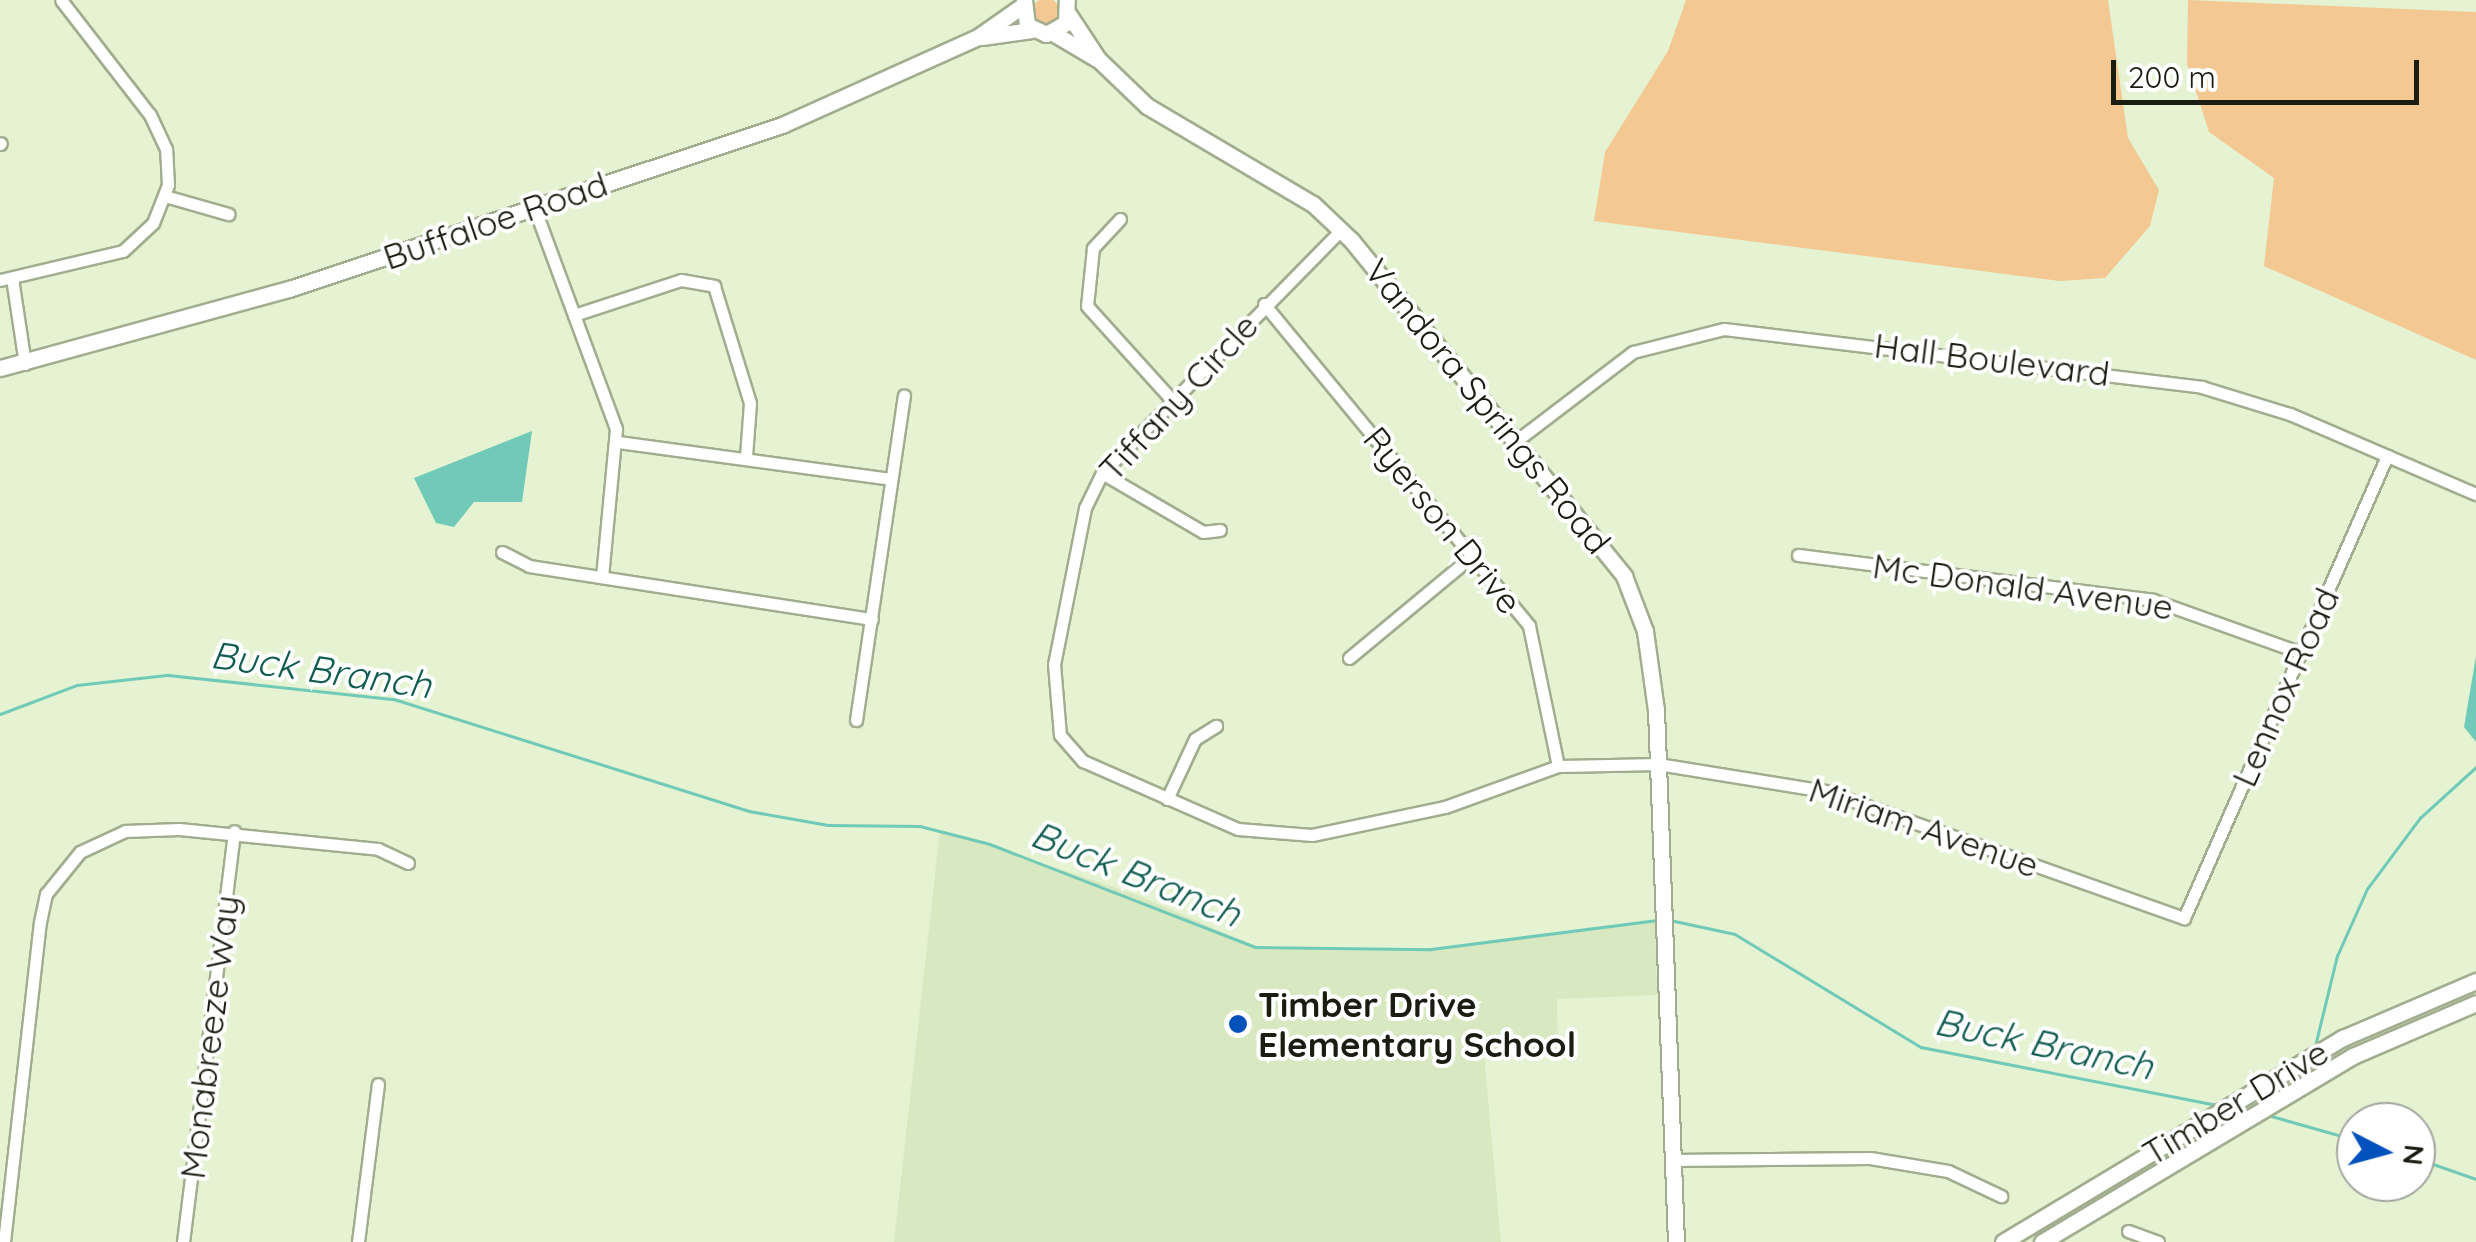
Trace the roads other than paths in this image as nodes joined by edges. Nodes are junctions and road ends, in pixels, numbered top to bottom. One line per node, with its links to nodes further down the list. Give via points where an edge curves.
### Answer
1 (61, 0): 8 (street, via 158,128)
2 (1023, 3): 4 (street); 6 (street, Buffaloe Road)
3 (1068, 8): 5 (street); 7 (street, Vandora Springs Road)
4 (1032, 30): 5 (street, Buffaloe Road); 6 (street, Buffaloe Road)
5 (1053, 33): 7 (street, Vandora Springs Road)
6 (978, 37): 9 (street, Buffaloe Road, via 782,125)
7 (1098, 59): 12 (street, Vandora Springs Road, via 1147,106 1313,204)
8 (166, 196): 10 (street); 13 (street, via 146,233 112,257)
9 (534, 208): 15 (street); 16 (street, Buffaloe Road)
10 (228, 214)
11 (1120, 219): 19 (street, via 1093,248 1086,306)
12 (1340, 231): 14 (street, Tiffany Circle); 20 (street, Vandora Springs Road)
13 (6, 279): 16 (street)
14 (1264, 304): 19 (street, Tiffany Circle); 29 (street, Ryerson Drive)
15 (574, 316): 21 (street); 22 (street, via 681,280 714,286 750,403)
16 (25, 364): 17 (street, Buffaloe Road)
17 (0, 368)
18 (904, 396): 25 (street)
19 (1170, 398): 24 (street, Tiffany Circle)
20 (1520, 438): 23 (street, Hall Boulevard, via 1633,352 1724,329 2202,387); 37 (street, Vandora Springs Road, via 1624,576 1650,658)
21 (618, 442): 22 (street); 31 (street)
22 (746, 456): 25 (street)
23 (2387, 456): 26 (street, Hall Boulevard); 33 (street, Lennox Road)
24 (1102, 473): 27 (street, via 1203,532); 39 (street, Tiffany Circle, via 1076,547 1050,698 1060,736 1084,761)
25 (891, 479): 32 (street)
26 (2476, 494)
27 (1220, 530)
28 (502, 552): 31 (street, via 528,566)
29 (1474, 555): 34 (street); 38 (street, Ryerson Drive, via 1537,643)
30 (1798, 555): 33 (street, Mc Donald Avenue, via 2153,600)
31 (602, 578): 32 (street)
32 (872, 619): 35 (street)
33 (2299, 652): 42 (street, Lennox Road)
34 (1349, 658)
35 (856, 720)
36 (1216, 726): 39 (street, via 1196,739)
37 (1658, 764): 38 (street, Tiffany Circle); 42 (street, Miriam Avenue, via 1825,792); 46 (street, Vandora Springs Road)
38 (1558, 766): 39 (street, Tiffany Circle, via 1445,807 1312,835 1238,830)
39 (1167, 798)
40 (234, 831): 41 (street, via 378,849); 49 (street, via 99,840 46,894); 50 (street, Monabreeze Way)
41 (408, 864)
42 (2184, 918)
43 (2476, 981): 53 (street, Timber Drive, via 2343,1038)
44 (2476, 1003): 54 (street, Timber Drive, via 2353,1056)
45 (378, 1084): 51 (street)
46 (1670, 1160): 47 (street, via 1870,1158 1948,1170); 52 (street, Vandora Springs Road)
47 (2001, 1196)
48 (2128, 1231): 55 (street)
49 (4, 1242)
50 (183, 1242)
51 (358, 1242)
52 (1676, 1242)
53 (2003, 1242)
54 (2042, 1242)
55 (2158, 1242)

